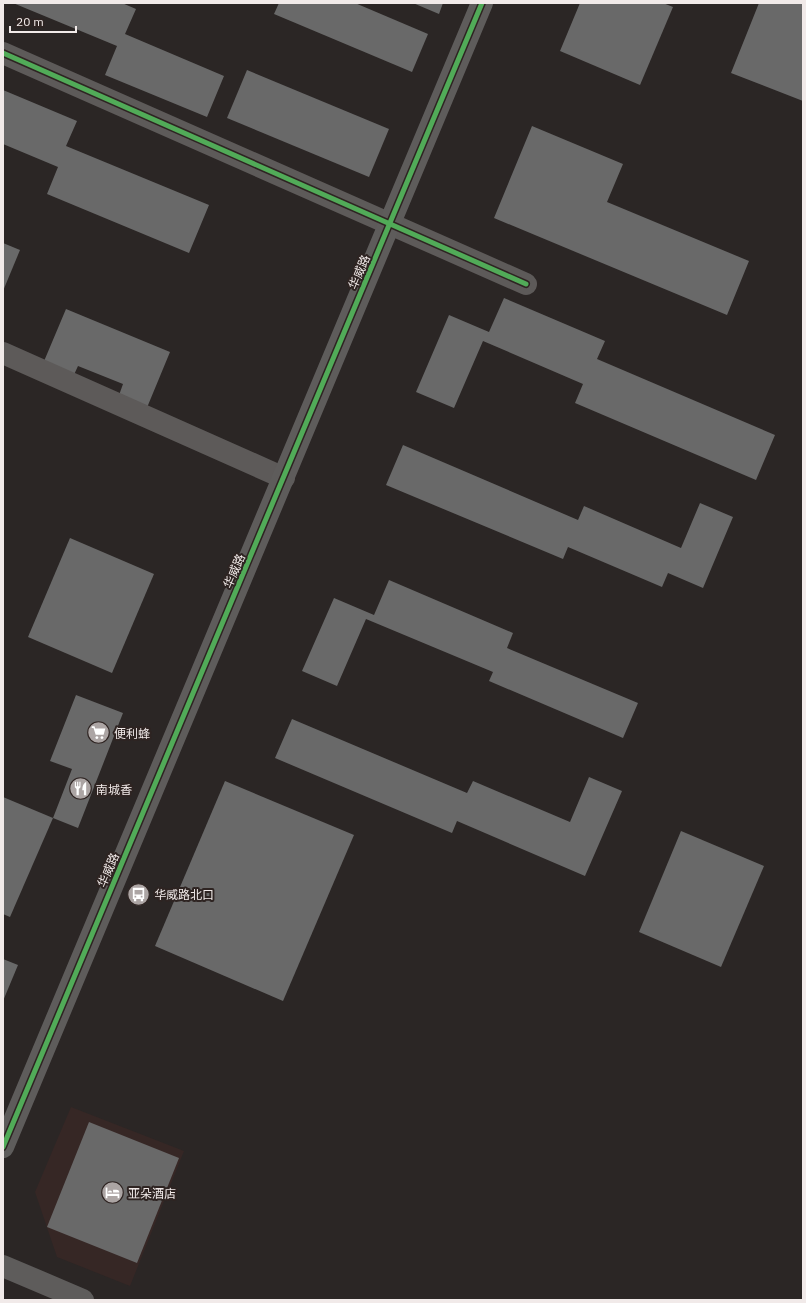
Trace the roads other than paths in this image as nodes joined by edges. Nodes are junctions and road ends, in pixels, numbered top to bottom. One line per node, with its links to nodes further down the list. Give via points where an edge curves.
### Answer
1 (482, 3): 3 (street, 华威路)
2 (3, 53): 3 (street)
3 (390, 223): 4 (street); 6 (street, 华威路)
4 (526, 284)
5 (3, 354): 6 (street)
6 (284, 478): 7 (street, 华威路)
7 (3, 1147)
8 (3, 1266): 9 (street)
9 (83, 1300)

